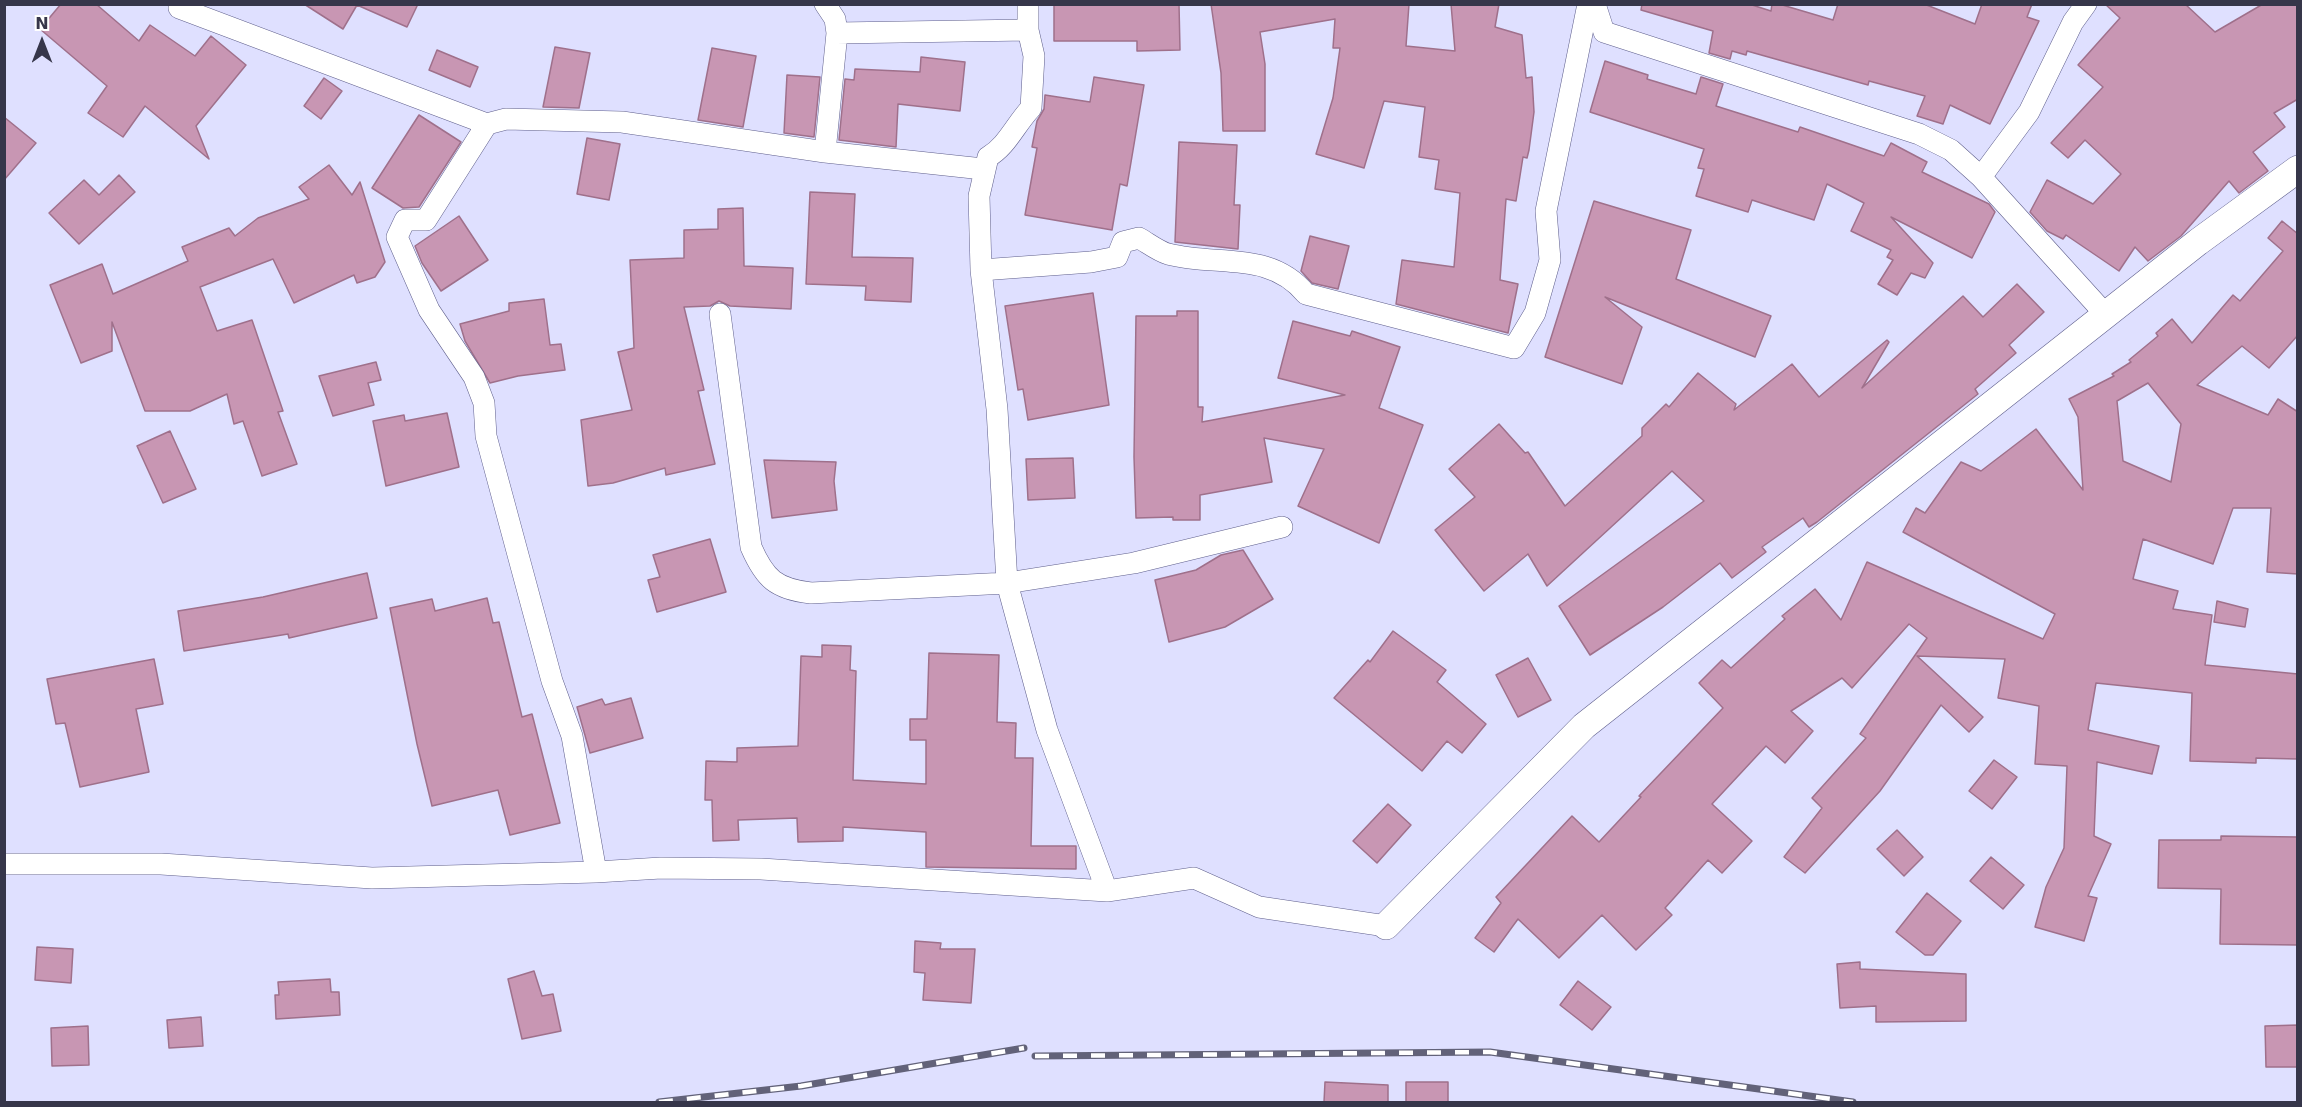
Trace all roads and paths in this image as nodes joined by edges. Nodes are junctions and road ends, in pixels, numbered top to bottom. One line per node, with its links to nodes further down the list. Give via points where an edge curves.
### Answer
1 (825, 4): 8 (street, via 835,20)
2 (1028, 4): 7 (street)
3 (1588, 4): 14 (street, via 1546,211 1550,260 1535,313 1514,348 1306,294 1297,283 1264,264 1167,254 1139,238 1123,242 1117,257)
4 (1595, 4): 13 (street, via 1604,32 1919,134 1951,150)
5 (2086, 4): 13 (street, via 2073,22 2030,112)
6 (179, 8): 9 (street)
7 (1028, 30): 8 (street); 11 (street, via 1034,56 1031,108 1001,149 988,157)
8 (837, 33): 10 (street)
9 (487, 124): 10 (street, via 506,119 622,122); 20 (street, via 426,220 405,220 397,237 429,310 474,377 483,403 489,448 552,681 572,736)
10 (825, 152): 11 (street)
11 (983, 169): 14 (street, via 979,196)
12 (2298, 169): 16 (street)
13 (1981, 177): 16 (street)
14 (981, 270): 18 (street, via 997,409)
15 (720, 314): 18 (street, via 751,548 761,570 791,591 811,593)
16 (2106, 315): 22 (street, via 1584,726)
17 (1282, 527): 18 (street, via 1134,562)
18 (1007, 583): 21 (street, via 1047,730)
19 (4, 864): 20 (street, via 161,864 372,878)
20 (597, 872): 21 (street, via 761,869)
21 (1107, 891): 22 (street, via 1194,878 1259,907)
22 (1386, 926)

